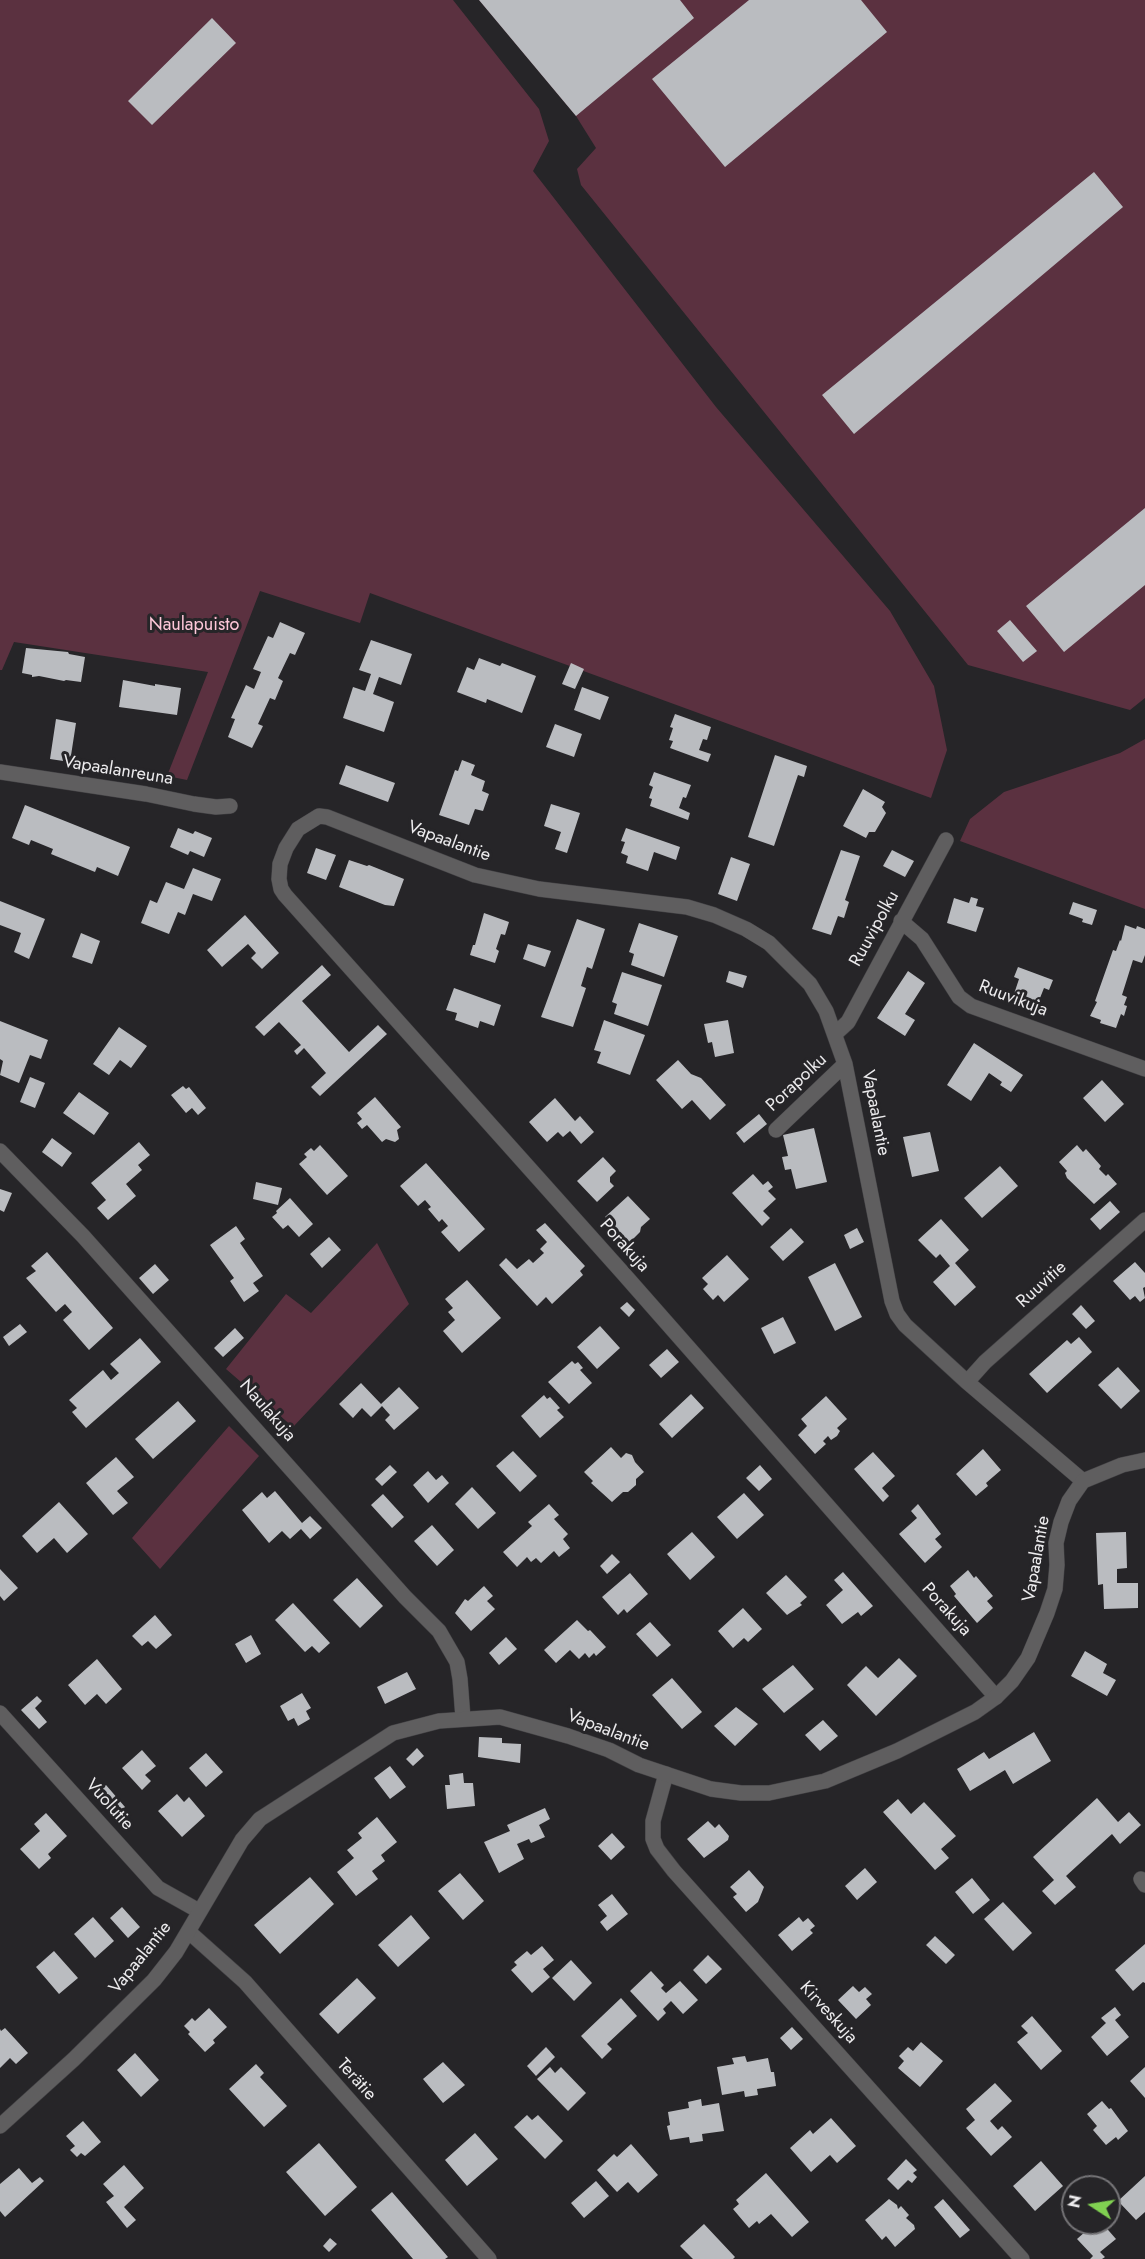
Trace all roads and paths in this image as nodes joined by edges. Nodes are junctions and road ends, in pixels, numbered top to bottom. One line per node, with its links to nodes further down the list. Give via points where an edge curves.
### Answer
1 (0, 772): 2 (street, Vapaalanreuna, via 194,804)
2 (230, 806)
3 (319, 816): 6 (street, Vapaalantie, via 475,875 539,889 687,907 714,915 746,929 789,960 810,984); 15 (street, Porakuja, via 298,829 286,848 280,864 281,890)
4 (946, 840): 5 (street, Ruuvipolku)
5 (901, 921): 6 (street, Ruuvipolku, via 848,1022); 8 (street, Ruuvikuja, via 922,939 959,998 971,1006)
6 (835, 1034): 7 (street, Vapaalantie)
7 (845, 1064): 9 (street, Porapolku); 12 (street, Vapaalantie, via 892,1301 905,1325)
8 (1145, 1069)
9 (776, 1130)
10 (0, 1151): 17 (street, Naulakuja, via 83,1236 439,1631 457,1662)
11 (1145, 1220): 12 (street, Ruuvitie)
12 (967, 1382): 14 (street, Vapaalantie)
13 (1145, 1460): 14 (street)
14 (1083, 1482): 15 (street, Vapaalantie, via 1069,1501 1061,1522 1056,1543 1055,1589 1038,1638 1012,1681)
15 (996, 1697): 18 (street, Vapaalantie, via 975,1712 897,1751 802,1788 741,1793 711,1789)
16 (0, 1713): 19 (street, Vuolutie, via 158,1888)
17 (463, 1718): 18 (street, Vapaalantie, via 500,1717 545,1728); 19 (street, Vapaalantie, via 393,1734 260,1819 242,1840)
18 (666, 1774): 23 (street, Kirveskuja, via 653,1821 657,1849)
19 (199, 1911): 20 (street, Vapaalantie)
20 (189, 1932): 21 (street, Vapaalantie, via 149,1985); 22 (street, Terätie, via 245,1982)
21 (0, 2126)
22 (489, 2259)
23 (1022, 2259)

